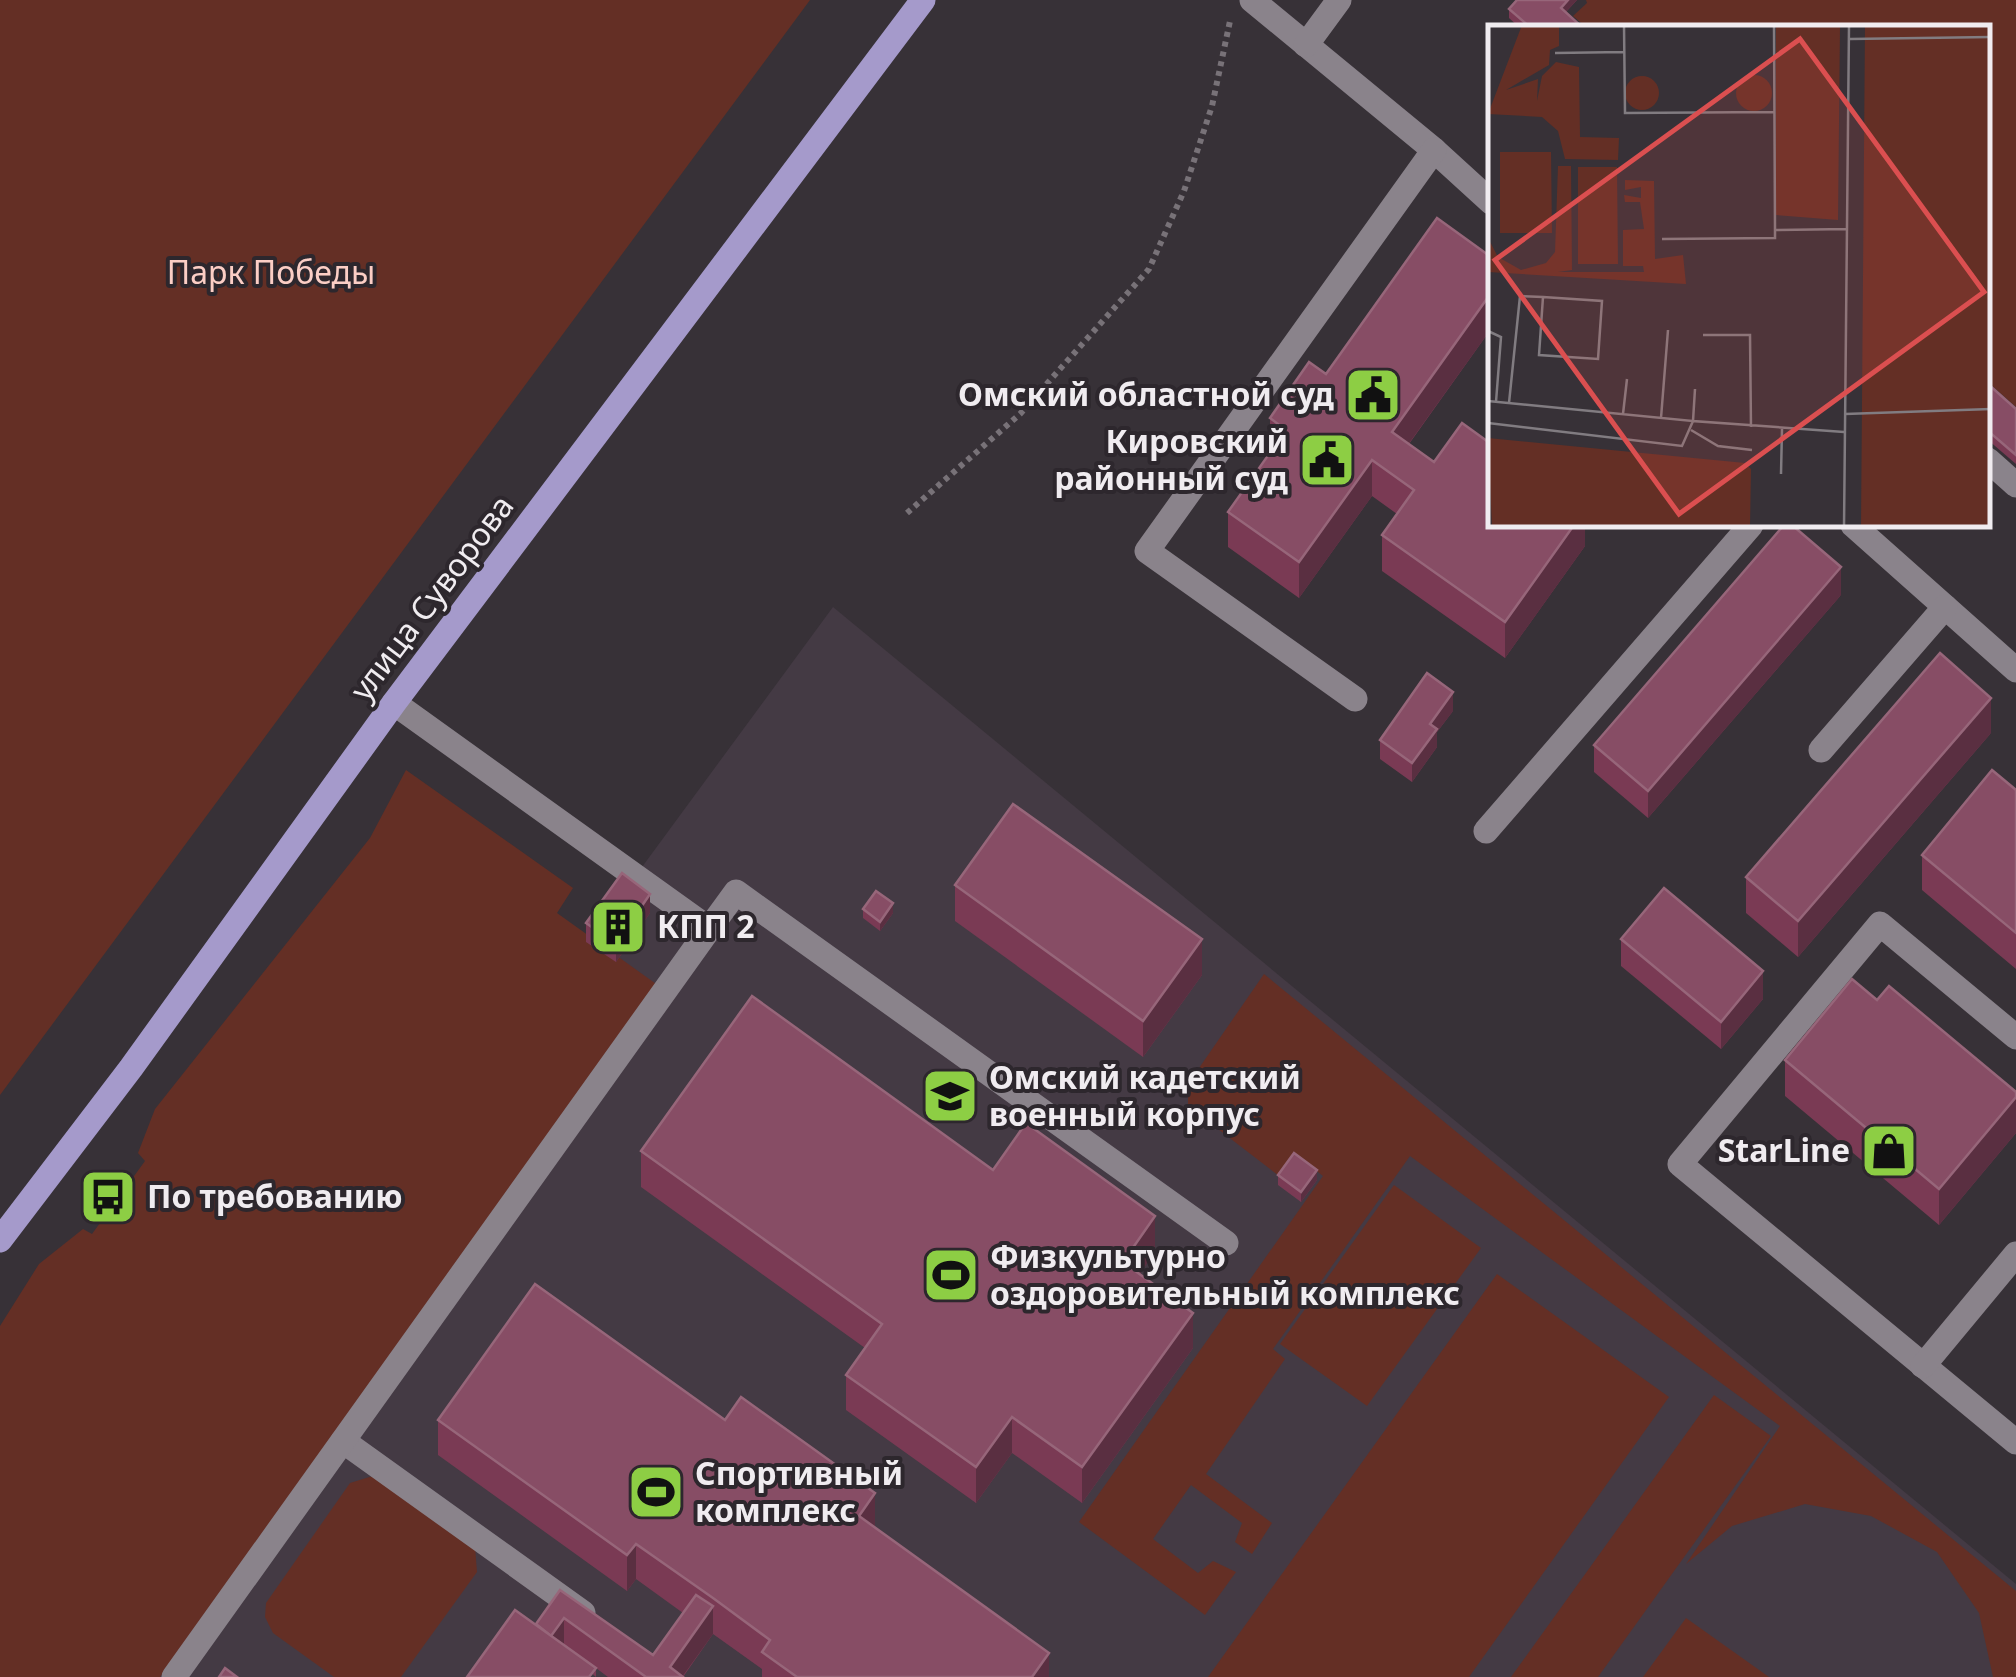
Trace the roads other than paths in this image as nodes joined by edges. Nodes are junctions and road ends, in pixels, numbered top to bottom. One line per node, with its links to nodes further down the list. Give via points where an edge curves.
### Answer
1 (922, 0): 14 (main road, улица Суворова)
2 (1252, 0): 4 (lane)
3 (1340, 0): 4 (lane)
4 (1306, 45): 5 (lane)
5 (1434, 150): 6 (lane); 13 (lane, via 1147,551)
6 (1488, 199)
7 (1991, 463): 8 (lane)
8 (2016, 485)
9 (1748, 528): 16 (lane)
10 (1857, 528): 11 (lane)
11 (1945, 607): 12 (lane); 15 (lane)
12 (2016, 670)
13 (1354, 699)
14 (394, 702): 17 (lane); 19 (main road, улица Суворова)
15 (1821, 750)
16 (1486, 831)
17 (710, 929): 20 (lane, via 736,892); 23 (lane)
18 (2016, 1037): 22 (lane, via 1880,924 1680,1164)
19 (0, 1240)
20 (1226, 1243)
21 (2016, 1254): 22 (lane)
22 (1922, 1366): 24 (lane)
23 (343, 1441): 25 (lane); 26 (lane)
24 (2016, 1442)
25 (609, 1632)
26 (174, 1677)

